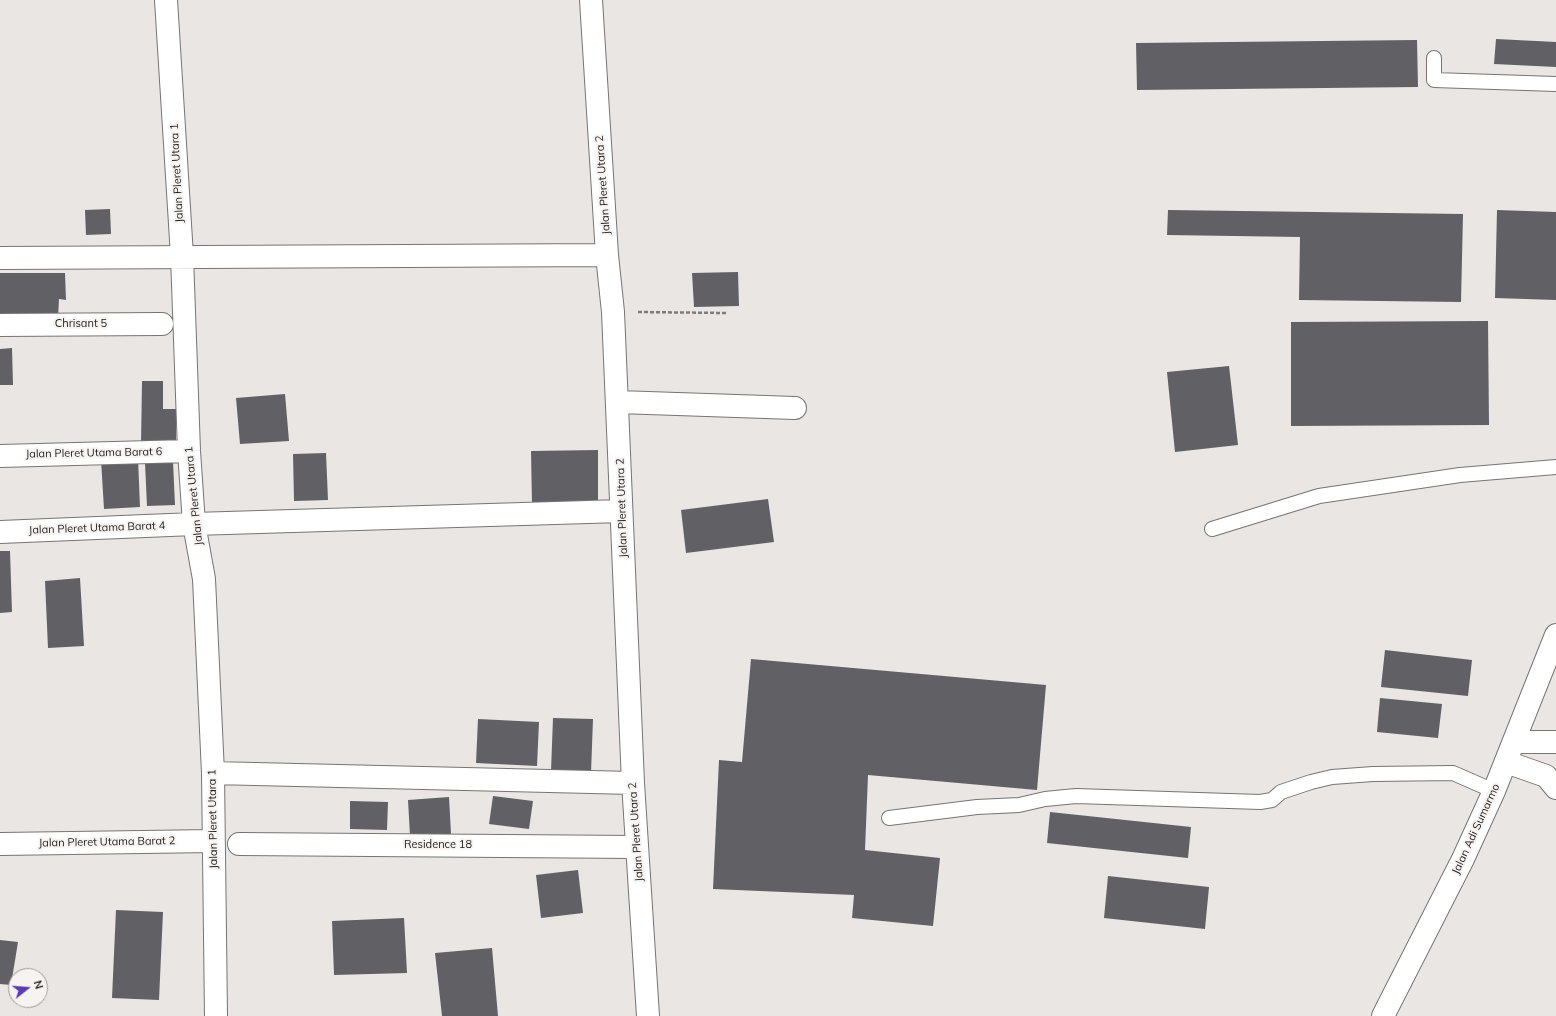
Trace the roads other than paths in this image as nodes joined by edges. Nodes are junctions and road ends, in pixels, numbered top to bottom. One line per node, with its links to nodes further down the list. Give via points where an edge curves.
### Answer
1 (166, 0): 6 (street, Jalan Pleret Utara 1)
2 (591, 0): 5 (street, Jalan Pleret Utara 2)
3 (1434, 58): 4 (lane, via 1434,80)
4 (1556, 84)
5 (607, 255): 6 (street); 10 (street, Jalan Pleret Utara 2)
6 (182, 256): 7 (street); 12 (street, Jalan Pleret Utara 1)
7 (0, 258)
8 (162, 324): 9 (street, Chrisant 5)
9 (0, 325)
10 (618, 402): 11 (street); 15 (street, Jalan Pleret Utara 2)
11 (795, 408)
12 (189, 451): 13 (street, Jalan Pleret Utama Barat 6); 16 (street, Jalan Pleret Utara 1)
13 (0, 456)
14 (1556, 467): 17 (lane, via 1460,475 1319,496)
15 (621, 511): 16 (street, Jalan Pleret Utama Barat 4); 24 (street, Jalan Pleret Utara 2)
16 (194, 524): 18 (street, Jalan Pleret Utama Barat 4); 23 (street, Jalan Pleret Utara 1, via 204,579)
17 (1212, 529)
18 (0, 532)
19 (1556, 635): 20 (street, Jalan Adi Sumarmo)
20 (1514, 742): 21 (street); 22 (street, Jalan Adi Sumarmo)
21 (1556, 742)
22 (1506, 762): 25 (street, via 1546,776); 26 (street, Jalan Adi Sumarmo)
23 (213, 773): 24 (street); 28 (street, Jalan Pleret Utara 1)
24 (633, 783): 31 (street, Jalan Pleret Utara 2)
25 (1556, 788)
26 (1494, 791): 27 (lane, via 1453,773 1373,774 1332,777 1311,782 1281,792 1272,800 1260,802 1076,796 1019,805); 34 (street, Jalan Adi Sumarmo, via 1463,859)
27 (889, 818)
28 (213, 841): 29 (street, Jalan Pleret Utama Barat 2); 32 (street, Jalan Pleret Utara 1)
29 (0, 844)
30 (239, 844): 31 (street, Residence 18)
31 (636, 847): 33 (street, Jalan Pleret Utara 2)
32 (216, 1016)
33 (648, 1016)
34 (1383, 1016)

